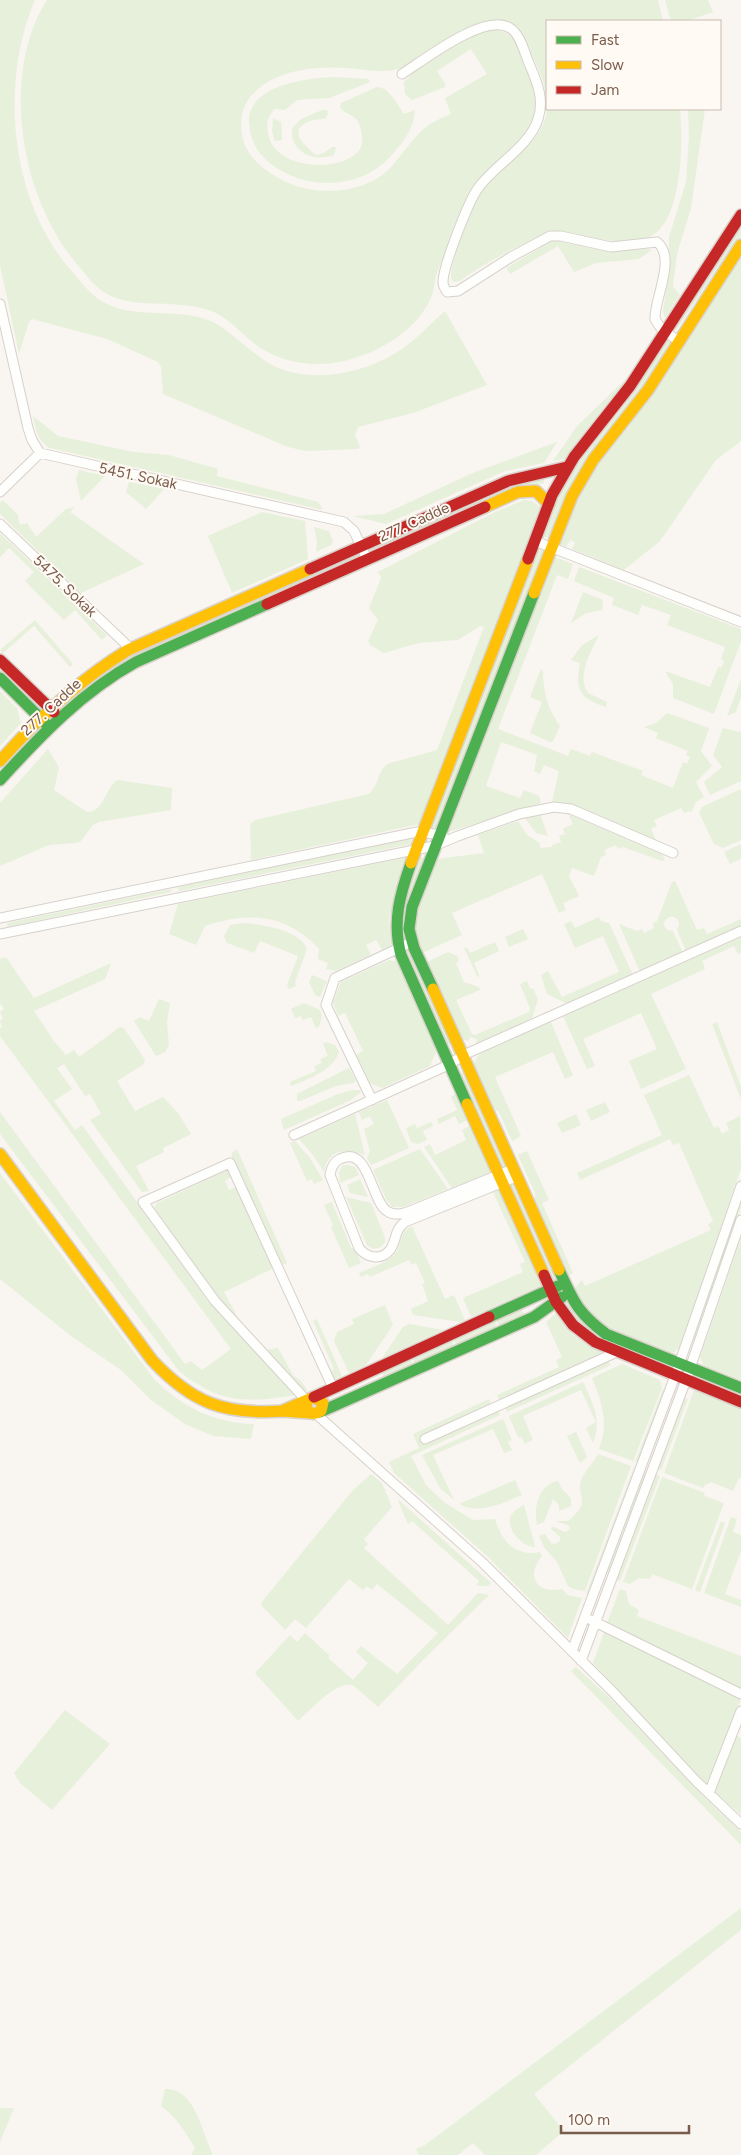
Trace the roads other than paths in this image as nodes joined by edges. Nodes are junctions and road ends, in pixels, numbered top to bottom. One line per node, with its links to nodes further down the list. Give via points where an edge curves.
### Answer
1 (402, 74): 5 (street, via 469,33 490,26 504,26 512,29 518,38 540,91 541,104 535,126 519,147 484,181 469,205 444,274 447,292 458,291 550,236 612,247 657,242 663,249 664,265 655,317)
2 (741, 214): 5 (street)
3 (741, 245): 6 (street)
4 (0, 304): 7 (street, via 28,428)
5 (664, 331): 6 (street); 8 (street, via 630,386)
6 (678, 341): 14 (street, via 642,398 586,471)
7 (40, 453): 9 (street); 13 (street, 5451. Sokak, via 344,522 352,528)
8 (567, 467): 10 (street); 13 (street, 277. Cadde, via 508,481)
9 (0, 492)
10 (549, 504): 12 (street); 15 (street, 277. Cadde, via 536,491 518,492)
11 (0, 524): 17 (street, 5475. Sokak)
12 (535, 541): 14 (street); 26 (street)
13 (361, 546): 15 (street, 5451. Sokak); 17 (street, 277. Cadde)
14 (550, 548): 16 (street); 27 (street)
15 (367, 559): 21 (street, 277. Cadde, via 123,668)
16 (741, 622)
17 (131, 649): 20 (street, 277. Cadde, via 96,670)
18 (0, 660): 20 (street)
19 (0, 678): 22 (street)
20 (50, 707): 21 (street); 22 (street, 277. Cadde)
21 (59, 716): 23 (street, 277. Cadde)
22 (40, 717): 23 (street); 24 (street, 277. Cadde)
23 (49, 726): 25 (street, 277. Cadde)
24 (0, 761)
25 (0, 780)
26 (423, 832): 27 (street); 30 (street); 32 (street)
27 (439, 834): 28 (street); 29 (street)
28 (458, 836): 29 (street); 31 (street, via 530,811 561,807)
29 (434, 846): 30 (street); 35 (street, via 411,914 409,929)
30 (416, 850): 34 (street); 36 (street, via 396,915)
31 (673, 853)
32 (0, 918)
33 (741, 931): 37 (street)
34 (0, 934)
35 (412, 942): 36 (street); 37 (street)
36 (398, 948): 38 (street); 39 (street, via 335,978 326,1005)
37 (462, 1056): 38 (street); 42 (street)
38 (450, 1064): 39 (street); 43 (street)
39 (372, 1100): 40 (street)
40 (294, 1135)
41 (0, 1154): 62 (street, via 152,1360 172,1382 196,1399 225,1410)
42 (515, 1173): 43 (street); 48 (street)
43 (501, 1179): 45 (street); 47 (street); 49 (street)
44 (741, 1186): 54 (street)
45 (394, 1214): 47 (street); 47 (street, via 381,1205 364,1166 358,1160 346,1156 338,1159 330,1172 331,1180 359,1248 374,1257 385,1254)
46 (741, 1220): 54 (street)
47 (400, 1226)
48 (566, 1287): 49 (street); 51 (street); 54 (street, via 581,1314 602,1331)
49 (551, 1289): 50 (street); 51 (street)
50 (526, 1300): 52 (street); 56 (street)
51 (556, 1302): 52 (street); 53 (street, via 581,1332)
52 (534, 1317): 59 (street)
53 (617, 1352): 55 (street); 64 (street)
54 (685, 1366): 55 (street); 58 (street)
55 (681, 1378): 61 (street); 65 (street); 66 (street)
56 (348, 1381): 57 (street); 59 (street)
57 (333, 1388): 60 (street); 60 (street, via 230,1163 144,1202 215,1301)
58 (741, 1388)
59 (355, 1396): 63 (street)
60 (310, 1399): 62 (street); 63 (street, via 306,1409); 63 (street, via 320,1399 323,1403)
61 (741, 1402)
62 (282, 1411): 63 (street)
63 (316, 1413): 67 (street, via 463,1545)
64 (425, 1439)
65 (584, 1617): 66 (street); 67 (street)
66 (596, 1622): 68 (street); 69 (street)
67 (572, 1651): 68 (street)
68 (582, 1661): 71 (street)
69 (741, 1694)
70 (741, 1711): 71 (street)
71 (709, 1793): 72 (street)
72 (741, 1824)

